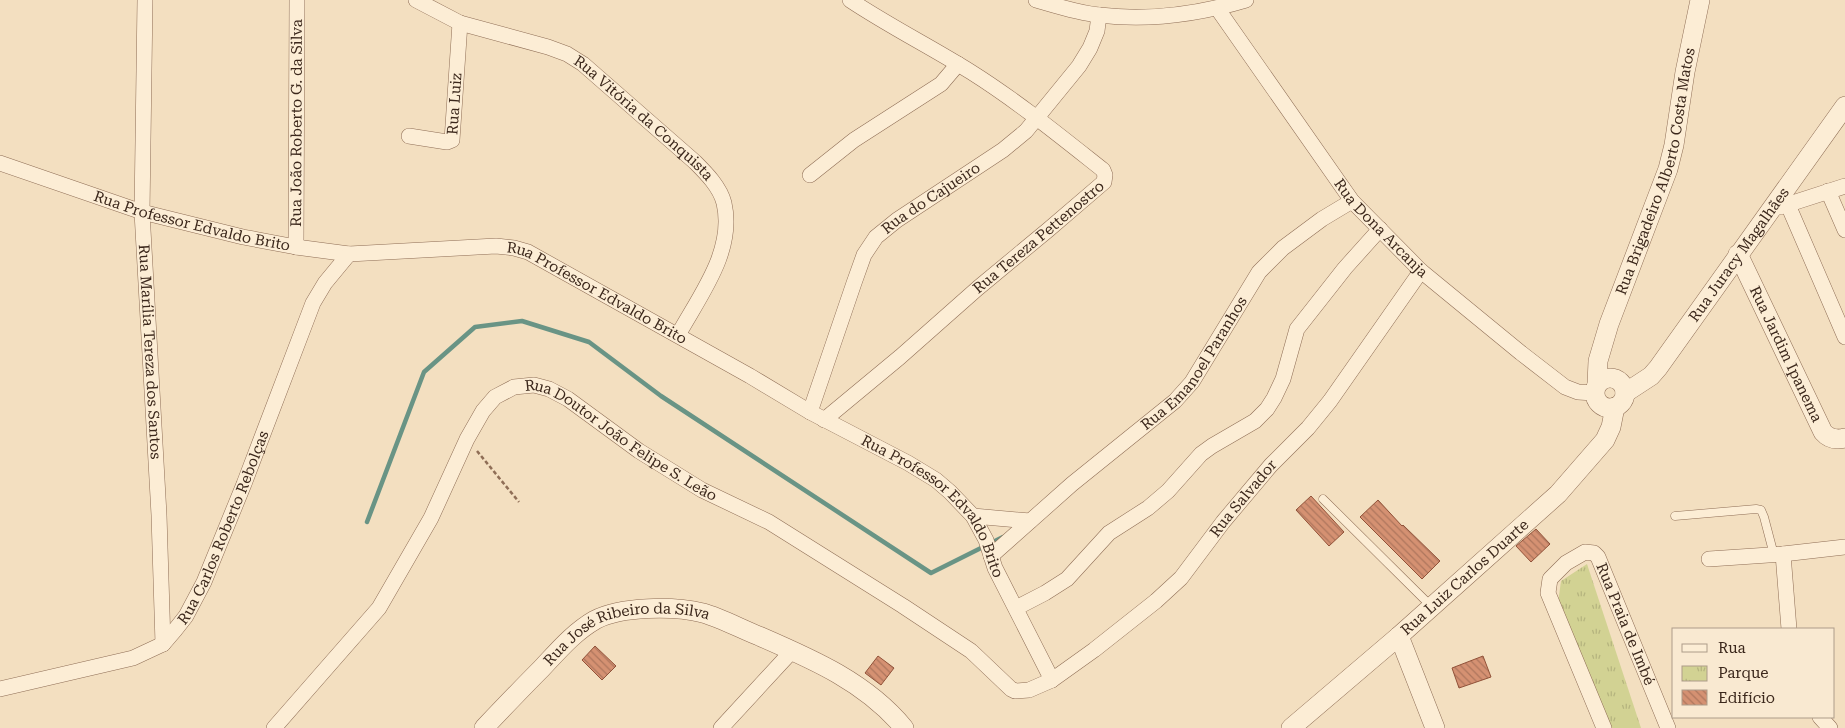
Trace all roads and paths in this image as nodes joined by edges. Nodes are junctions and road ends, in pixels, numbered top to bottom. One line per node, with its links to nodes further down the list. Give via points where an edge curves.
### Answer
1 (145, 0): 21 (street, Rua Marília Tereza dos Santos)
2 (297, 0): 24 (street, Rua João Roberto G. da Silva)
3 (416, 0): 10 (street, Rua Vitória da Conquista)
4 (850, 0): 11 (street, Rua Tereza Pettenostro)
5 (1036, 0): 9 (street)
6 (1246, 0): 8 (street)
7 (1695, 2): 30 (street, Rua Brigadeiro Alberto Costa Matos, via 1678,126 1668,169)
8 (1217, 8): 9 (street, via 1146,17); 19 (street, Rua Dona Arcanja)
9 (1099, 15): 13 (street, Rua do Cajueiro, via 1097,31 1087,54)
10 (460, 23): 14 (street, Rua Luiz, via 452,140); 28 (street, Rua Vitória da Conquista, via 567,54 583,64 710,178 724,202 724,248)
11 (958, 64): 13 (street, Rua Tereza Pettenostro); 16 (street, via 941,84 854,140)
12 (1845, 106): 20 (street, Rua Juracy Magalhães)
13 (1037, 118): 33 (street, Rua do Cajueiro, via 1003,150 876,237 864,255); 34 (street, Rua Tereza Pettenostro, via 1103,170 1104,182)
14 (409, 136)
15 (0, 163): 21 (street, Rua Professor Edvaldo Brito)
16 (810, 175)
17 (1845, 186): 18 (street)
18 (1828, 191): 20 (street); 23 (street)
19 (1352, 200): 22 (street, Rua Dona Arcanja); 41 (street, Rua Emanoel Paranhos, via 1283,248 1259,272 1197,374 1175,401)
20 (1779, 207): 26 (street, Rua Juracy Magalhães); 29 (street)
21 (142, 212): 24 (street, Rua Professor Edvaldo Brito, via 243,237); 50 (street, Rua Marília Tereza dos Santos)
22 (1380, 229): 27 (street, Rua Dona Arcanja); 47 (street, via 1344,268 1297,329 1274,398 1255,421 1201,454 1168,491 1109,534 1066,578)
23 (1845, 230)
24 (296, 246): 25 (street, Rua Professor Edvaldo Brito)
25 (349, 254): 28 (street, Rua Professor Edvaldo Brito, via 496,246 514,248 554,265); 50 (street, Rua Carlos Roberto Rebolças, via 313,303 204,582 186,616)
26 (1738, 254): 32 (street, Rua Juracy Magalhães, via 1651,376); 35 (street, Rua Jardim Ipanema, via 1823,432 1833,438)
27 (1421, 270): 31 (street, Rua Dona Arcanja, via 1565,387 1578,392); 52 (street, Rua Salvador, via 1330,401 1223,522 1181,578 1156,601)
28 (678, 335): 33 (street, Rua Professor Edvaldo Brito)
29 (1845, 337)
30 (1606, 340): 31 (street, Rua Brigadeiro Alberto Costa Matos, via 1598,361); 32 (street)
31 (1596, 388): 32 (street, via 1606,378); 32 (street, via 1595,398 1606,408)
32 (1619, 393): 46 (street, Rua Luiz Carlos Duarte, via 1605,440 1558,494)
33 (810, 412): 34 (street, Rua Professor Edvaldo Brito)
34 (824, 420): 39 (street, Rua Professor Edvaldo Brito, via 936,480)
35 (1845, 438)
36 (467, 439): 38 (path); 54 (street, Rua Doutor João Felipe S. Leão, via 495,397 514,387 534,385 549,389 568,398 639,451 702,490 769,522 937,628 971,651 1010,689); 56 (street, Rua Doutor João Felipe S. Leão, via 431,518 379,608)
37 (1323, 499): 46 (lane)
38 (519, 502)
39 (972, 516): 41 (street); 44 (street, Rua Professor Edvaldo Brito)
40 (1674, 516): 43 (lane, via 1761,510)
41 (1030, 521): 44 (street, Rua Emanoel Paranhos)
42 (1845, 547): 43 (street)
43 (1778, 555): 45 (street); 48 (street)
44 (991, 556): 47 (street, Rua Professor Edvaldo Brito)
45 (1709, 559)
46 (1432, 607): 49 (street, Rua Luiz Carlos Duarte)
47 (1016, 608): 52 (street, Rua Professor Edvaldo Brito)
48 (1788, 628)
49 (1399, 636): 60 (street, Rua Luiz Carlos Duarte); 61 (street)
50 (163, 644): 53 (street, Rua Carlos Roberto Rebolças, via 133,658)
51 (792, 651): 57 (street, Rua José Ribeiro da Silva, via 702,613 634,609 616,613 596,620 569,640); 58 (street); 59 (street, via 848,679 878,700)
52 (1052, 680): 54 (street, Rua Salvador)
53 (0, 689)
54 (1030, 690)
55 (1821, 718): 64 (street)
56 (274, 728)
57 (484, 728)
58 (721, 728)
59 (904, 728)
60 (1291, 728)
61 (1435, 728)
62 (1604, 728): 63 (street, Rua Praia de Imbé, via 1548,593 1550,579 1566,563 1584,552 1598,557)
63 (1668, 728)
64 (1830, 728)

